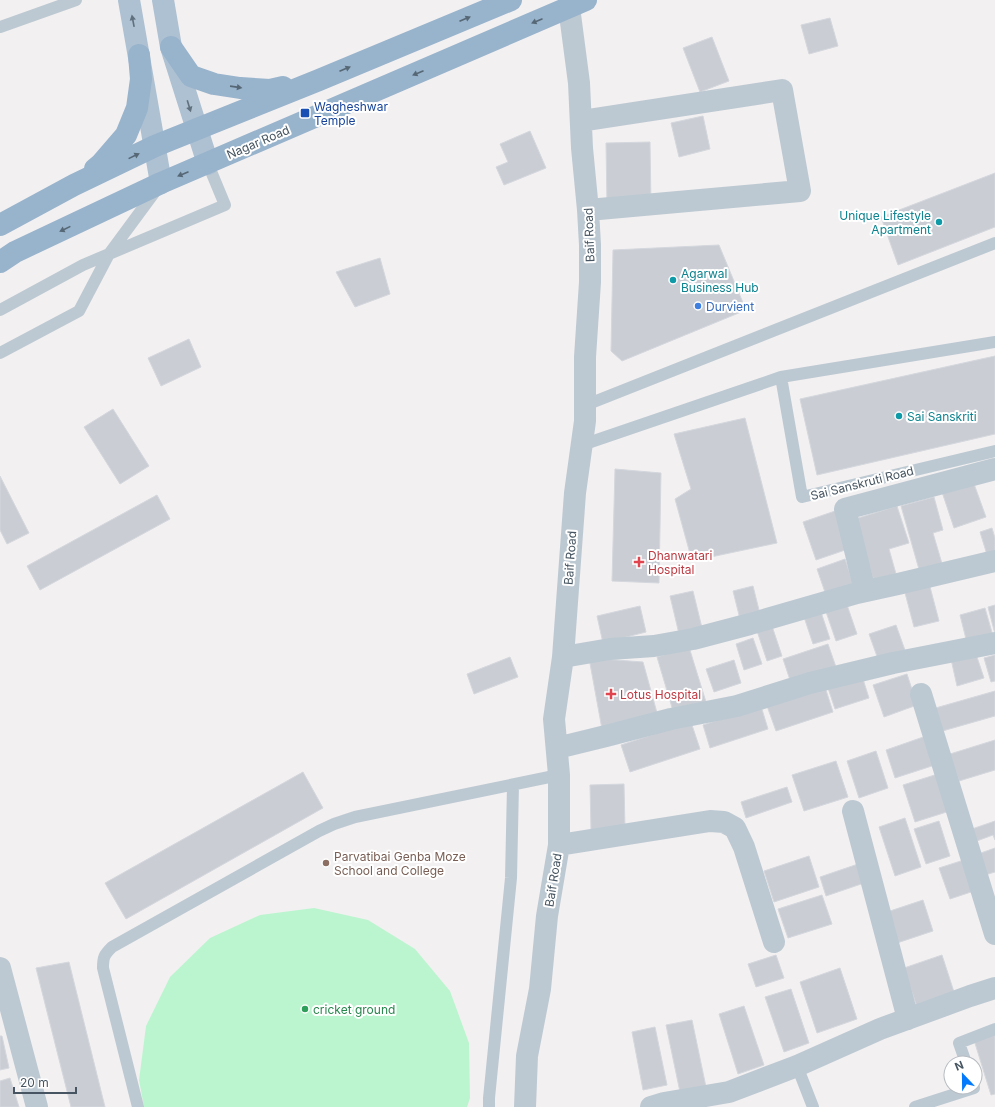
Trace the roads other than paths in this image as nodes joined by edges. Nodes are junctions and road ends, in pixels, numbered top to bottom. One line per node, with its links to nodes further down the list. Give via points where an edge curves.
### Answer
1 (76, 0): 6 (lane)
2 (129, 0): 8 (main road, one-way to 2)
3 (163, 0): 7 (main road)
4 (511, 0): 9 (highway, one-way to 4)
5 (577, 4): 10 (street, Baif Road); 13 (highway, Nagar Road, one-way to 13)
6 (0, 27)
7 (171, 47): 9 (highway, one-way to 9, via 191,76 214,84 270,90); 11 (main road, one-way to 11)
8 (139, 55): 12 (main road); 15 (highway, via 141,80 137,108 126,135 101,164)
9 (319, 80): 11 (highway)
10 (581, 122): 16 (street, Baif Road); 16 (street, via 782,90 800,191)
11 (196, 129): 12 (highway); 13 (main road)
12 (155, 146): 14 (main road); 15 (highway, one-way to 12)
13 (208, 164): 14 (highway, Nagar Road, one-way to 14); 19 (lane, via 226,205)
14 (161, 183): 19 (lane); 20 (highway, Nagar Road, one-way to 20, via 15,252)
15 (74, 185): 17 (highway)
16 (588, 210): 25 (street, Baif Road, via 590,282 585,357)
17 (0, 225)
18 (995, 243): 25 (lane)
19 (109, 254): 21 (lane, via 83,265); 23 (lane, via 79,311)
20 (0, 262)
21 (0, 310)
22 (995, 342): 24 (lane)
23 (0, 353)
24 (781, 377): 26 (lane); 27 (lane, Sai Sanskruti Road, via 802,497)
25 (586, 406): 26 (street, Baif Road)
26 (582, 445): 32 (street, Baif Road, via 575,492)
27 (995, 451)
28 (995, 469): 30 (street, via 845,509)
29 (995, 561): 30 (street)
30 (866, 591): 32 (street, via 693,639)
31 (995, 643): 34 (street, via 810,683 737,706 671,719)
32 (562, 657): 34 (street, Baif Road, via 554,719)
33 (921, 694): 39 (street)
34 (557, 748): 35 (street, Baif Road)
35 (559, 775): 36 (lane); 38 (street, Baif Road)
36 (513, 785): 49 (lane, via 355,817 334,824 105,953 103,968); 50 (lane, via 510,878)
37 (853, 811): 43 (street)
38 (559, 845): 40 (street, via 710,821 724,822 735,828 744,847); 51 (street, Baif Road, via 547,916 540,989 527,1056)
39 (995, 934)
40 (774, 942)
41 (0, 968): 48 (street)
42 (995, 988): 43 (street)
43 (908, 1019): 46 (street)
44 (995, 1029): 45 (lane, via 959,1043)
45 (963, 1055)
46 (797, 1066): 52 (street, via 729,1092); 53 (lane)
47 (952, 1095): 54 (lane)
48 (36, 1107)
49 (138, 1107)
50 (489, 1107)
51 (525, 1107)
52 (651, 1107)
53 (814, 1107)
54 (915, 1107)

